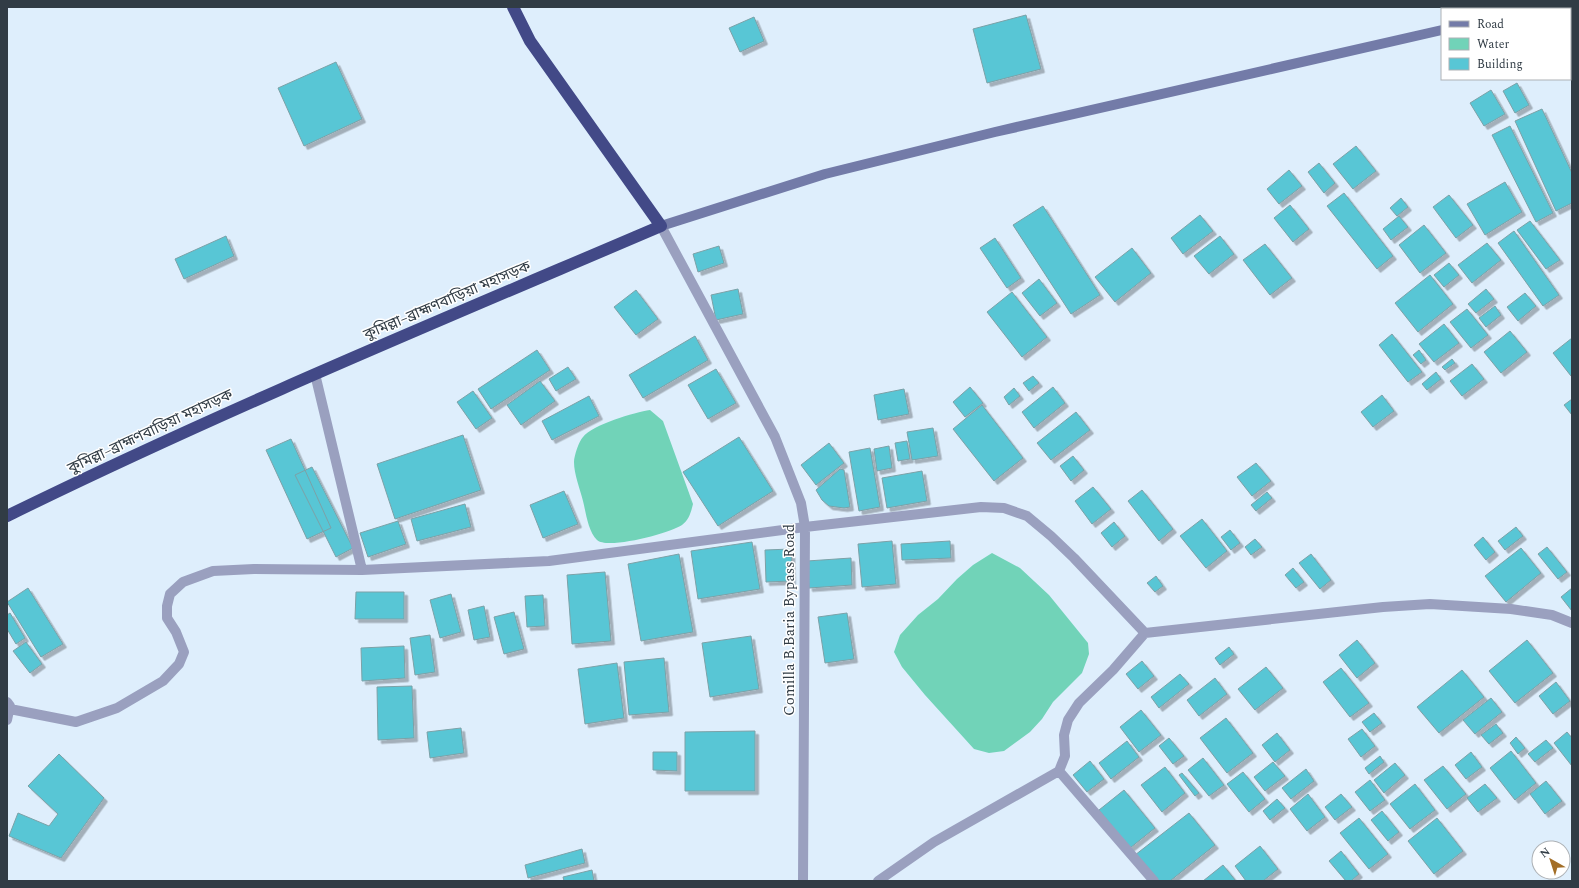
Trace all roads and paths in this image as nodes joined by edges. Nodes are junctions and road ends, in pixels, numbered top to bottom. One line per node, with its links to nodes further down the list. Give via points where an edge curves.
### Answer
1 (513, 7): 3 (highway, via 530,41)
2 (1441, 30): 3 (street, via 995,132 825,174)
3 (661, 226): 4 (highway, কুমিল্লা–ব্রাহ্মণবাড়িয়া মহাসড়ক); 6 (street, Comilla B.Baria Bypass Road, via 775,437 801,503)
4 (315, 374): 5 (highway, কুমিল্লা–ব্রাহ্মণবাড়িয়া মহাসড়ক, via 182,433); 7 (street)
5 (7, 516)
6 (805, 527): 7 (street, via 549,561); 9 (street, via 981,507 1004,508 1027,516 1052,536); 13 (street, Comilla B.Baria Bypass Road)
7 (362, 570): 10 (street, via 213,571 183,582 170,594 167,618 184,652 179,664 162,681 117,708 76,722)
8 (1572, 623): 9 (street, via 1552,616 1511,609 1430,604)
9 (1145, 633): 12 (street, via 1113,670 1079,703 1068,720 1064,735 1065,756)
10 (8, 705): 11 (street)
11 (7, 720)
12 (1058, 771): 14 (street, via 934,842); 15 (street)
13 (803, 881)
14 (878, 881)
15 (1154, 881)

